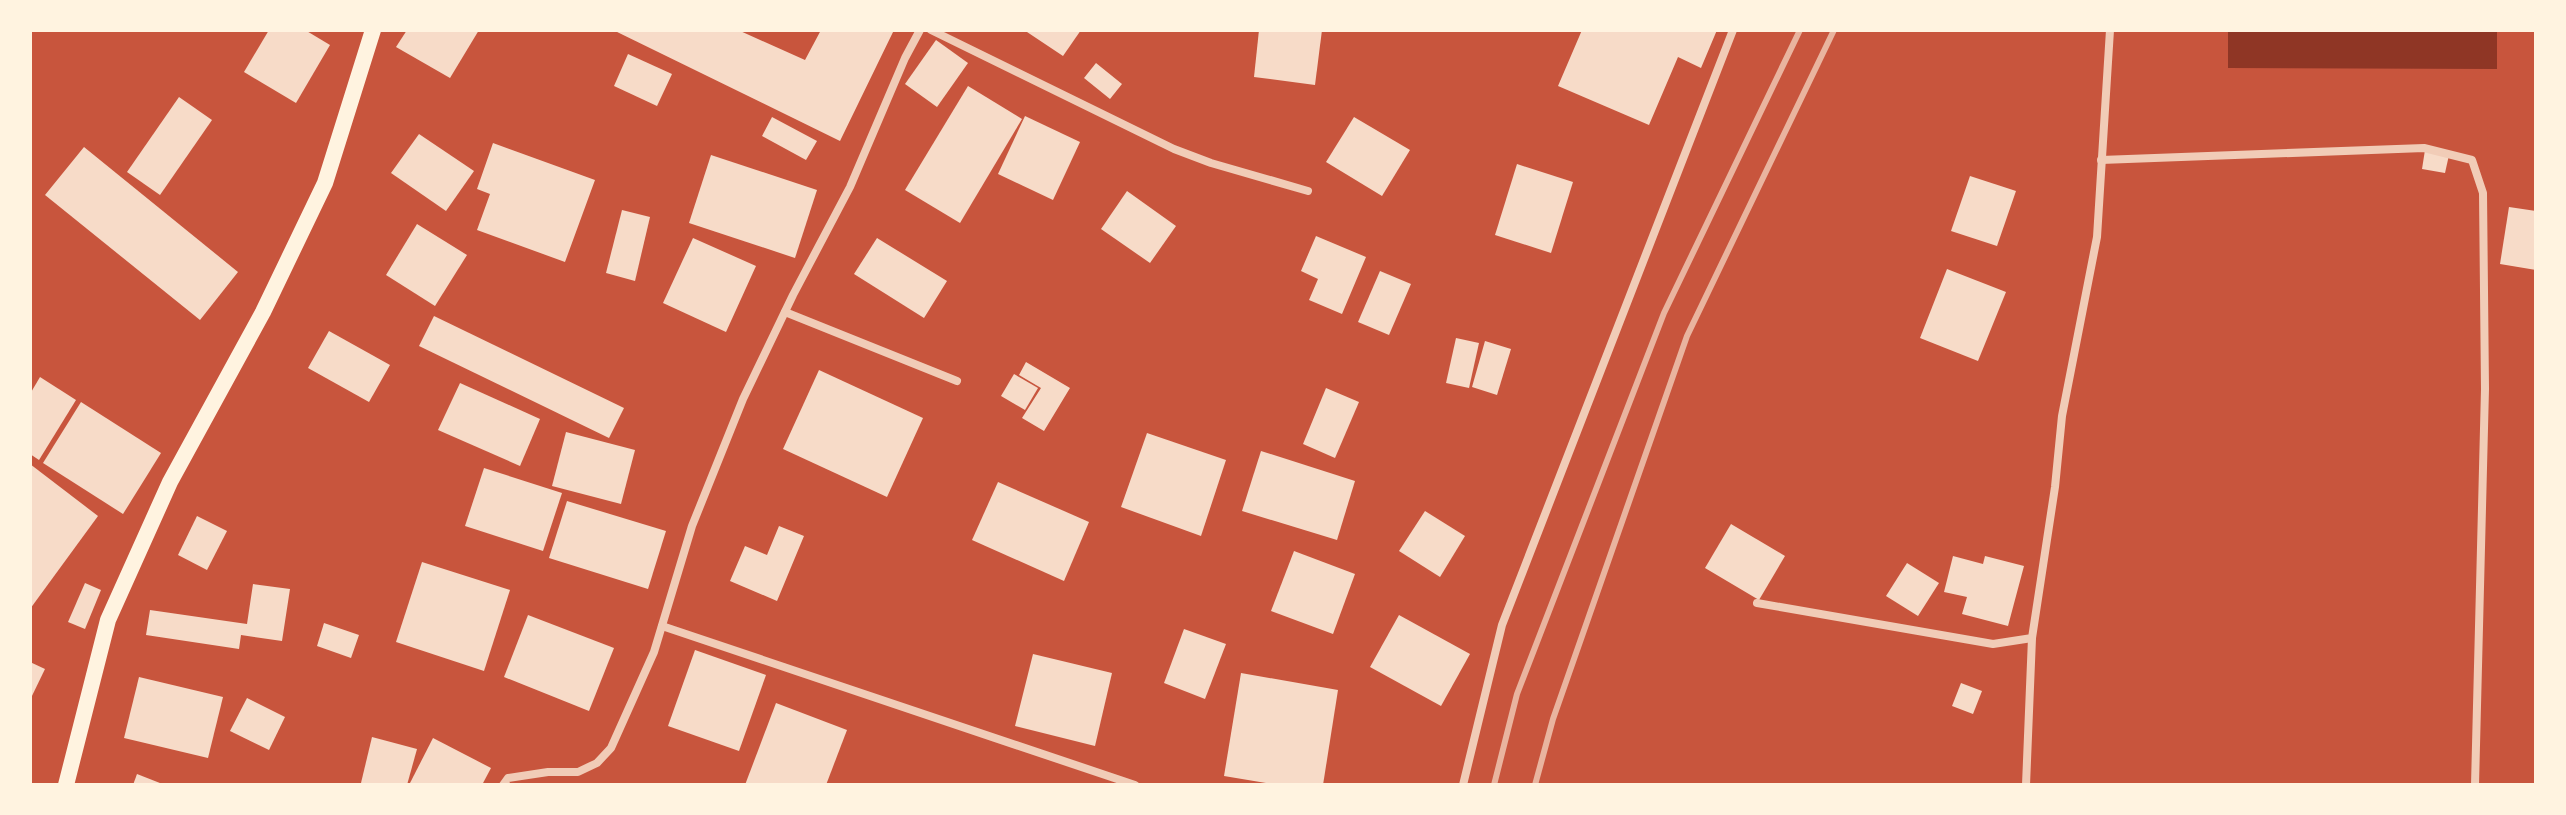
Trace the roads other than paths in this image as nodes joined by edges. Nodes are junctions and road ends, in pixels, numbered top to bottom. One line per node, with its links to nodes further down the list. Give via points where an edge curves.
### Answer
1 (920, 30): 8 (street, via 850,187)
2 (931, 30): 7 (street, via 1174,149)
3 (1733, 30): 16 (street, via 1502,625)
4 (2110, 30): 6 (street)
5 (370, 31): 13 (main road, via 325,183 263,312 170,482 108,620)
6 (2101, 160): 12 (street, via 2097,237 2062,416); 18 (street, via 2424,148 2472,160 2483,193 2485,374)
7 (1308, 191)
8 (785, 312): 9 (street); 11 (street, via 692,526)
9 (957, 381)
10 (1757, 603): 12 (street, via 1993,644)
11 (662, 626): 14 (street, via 611,748 597,763 578,772 508,778); 15 (street)
12 (2032, 638): 17 (street)
13 (66, 785)
14 (503, 785)
15 (1135, 785)
16 (1463, 785)
17 (2026, 785)
18 (2475, 785)

